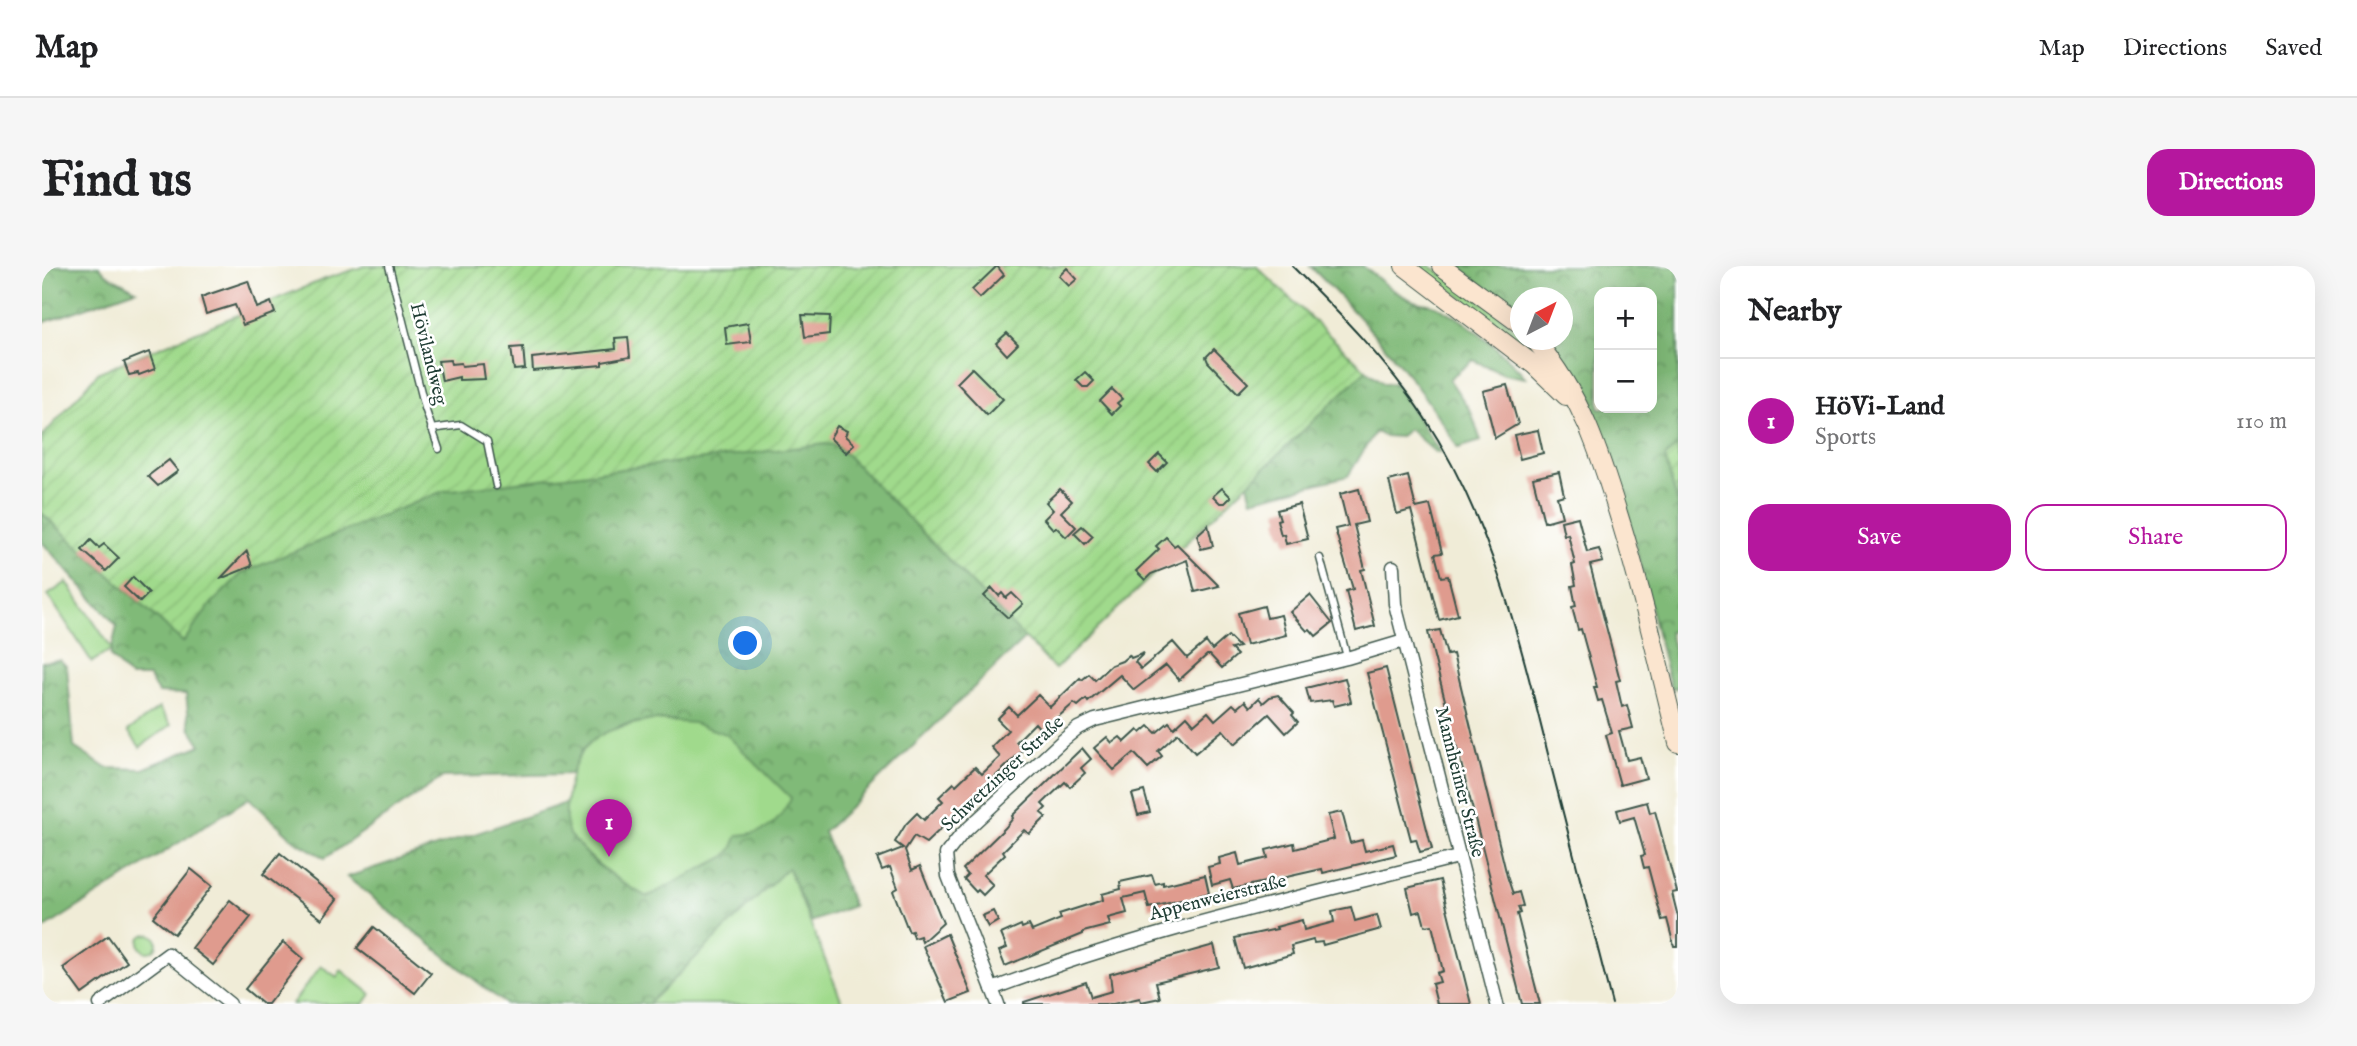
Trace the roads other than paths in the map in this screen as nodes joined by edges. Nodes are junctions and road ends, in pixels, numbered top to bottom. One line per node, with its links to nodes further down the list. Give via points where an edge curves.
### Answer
1 (389, 266): 9 (lane, Hövilandweg)
2 (1404, 266): 5 (main road)
3 (1441, 266): 4 (main road)
4 (1510, 316)
5 (1510, 337)
6 (1524, 350): 8 (main road)
7 (1542, 350): 8 (main road)
8 (1588, 424): 16 (main road, via 1611,485)
9 (431, 429): 10 (lane, Hövilandweg); 11 (lane, via 461,425 487,441)
10 (439, 449)
11 (496, 486)
12 (1320, 558): 15 (lane)
13 (1393, 567): 14 (street, Mannheimer Straße)
14 (1404, 641): 15 (street, Schwetzinger Straße); 18 (street, Mannheimer Straße)
15 (1347, 658): 19 (street, Schwetzinger Straße, via 1095,720 1070,734 1035,766 946,854 948,876)
16 (1672, 694): 17 (main road)
17 (1678, 743)
18 (1458, 857): 19 (street, Appenweierstraße, via 1132,940); 23 (street, Mannheimer Straße)
19 (992, 989): 22 (street, Schwetzinger Straße)
20 (100, 1004): 21 (street, via 168,954)
21 (230, 1004)
22 (998, 1004)
23 (1497, 1004)

